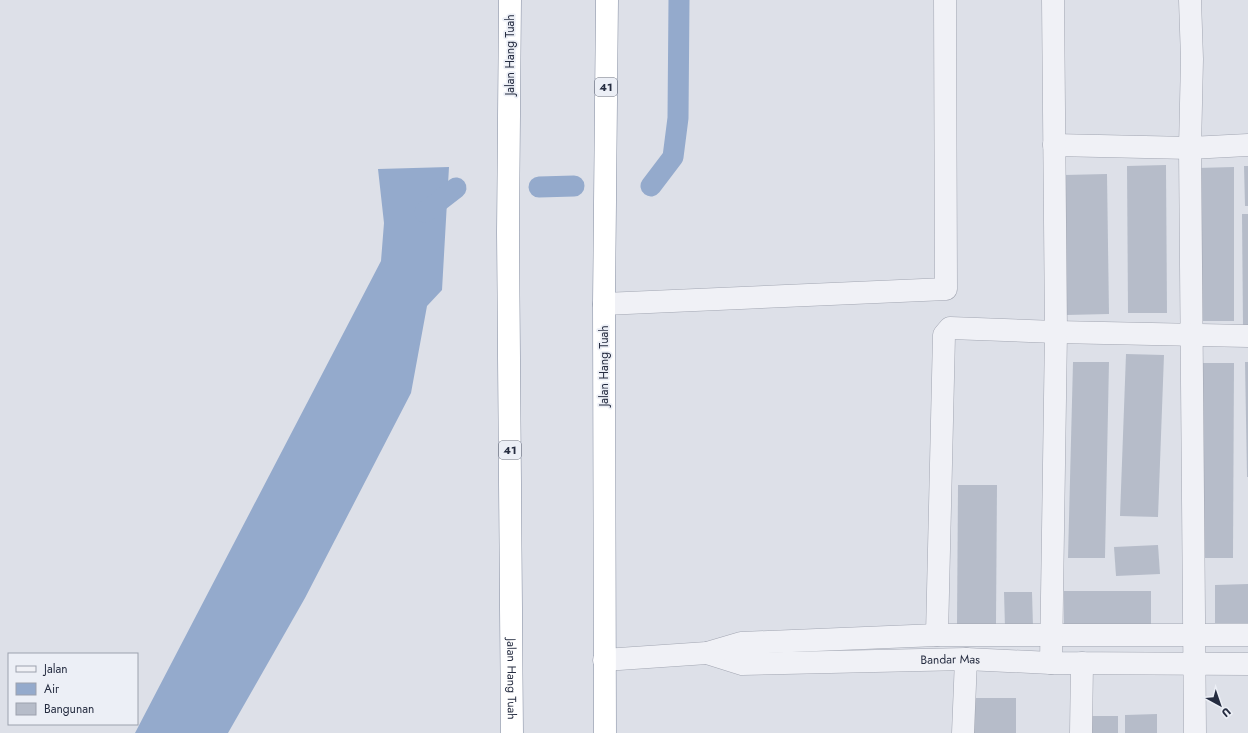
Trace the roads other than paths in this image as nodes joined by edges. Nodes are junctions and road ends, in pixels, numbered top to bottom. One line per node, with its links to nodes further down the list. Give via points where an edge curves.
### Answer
1 (510, 0): 24 (highway, Jalan Hang Tuah / 41, via 508,232)
2 (607, 0): 9 (highway, Jalan Hang Tuah / 41)
3 (945, 0): 9 (street, via 946,289)
4 (1053, 0): 6 (street)
5 (1190, 0): 8 (street)
6 (1054, 145): 8 (street); 10 (street)
7 (1248, 146): 8 (street)
8 (1190, 148): 11 (street)
9 (604, 304): 19 (highway, Jalan Hang Tuah / 41)
10 (1056, 332): 11 (street); 14 (street, via 950,328 944,335); 16 (street)
11 (1192, 334): 12 (street); 13 (street)
12 (1248, 336)
13 (1194, 634): 15 (street, Bandar Mas); 16 (street, Bandar Mas); 22 (street)
14 (937, 635): 16 (street, Bandar Mas); 17 (street, Bandar Mas, via 741,644)
15 (1248, 635)
16 (1052, 636): 20 (street)
17 (707, 653): 18 (street, Bandar Mas, via 742,664); 19 (street, Bandar Mas)
18 (966, 659): 20 (street, Bandar Mas); 26 (street)
19 (604, 660): 25 (highway, Jalan Hang Tuah / 41)
20 (1051, 663): 21 (street, Bandar Mas)
21 (1082, 663): 22 (street, Bandar Mas); 27 (street)
22 (1195, 663): 23 (street, Bandar Mas); 28 (street)
23 (1248, 664)
24 (512, 733)
25 (605, 733)
26 (963, 733)
27 (1081, 733)
28 (1195, 733)

